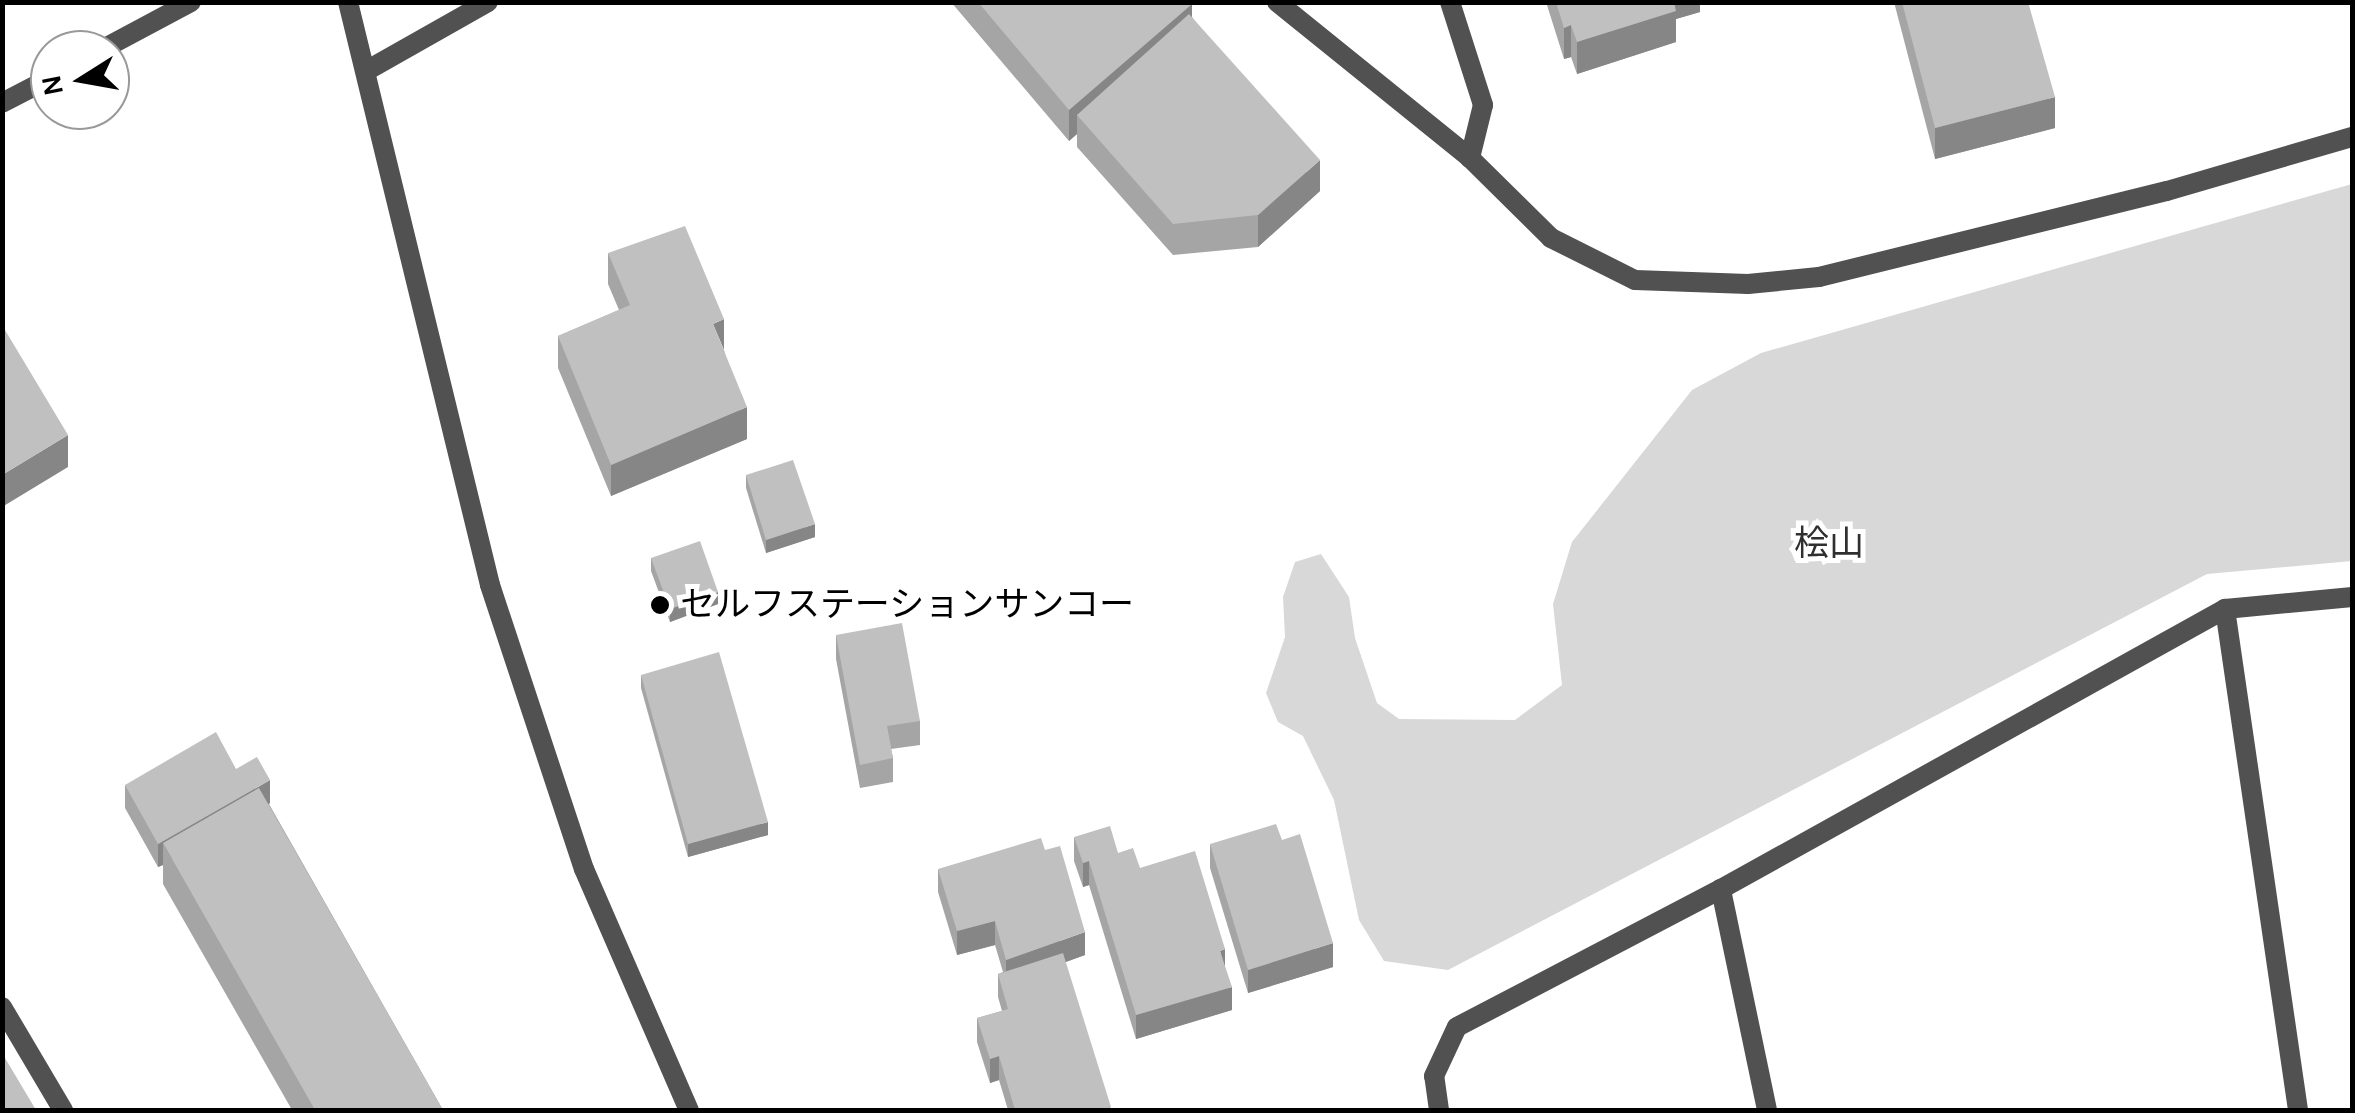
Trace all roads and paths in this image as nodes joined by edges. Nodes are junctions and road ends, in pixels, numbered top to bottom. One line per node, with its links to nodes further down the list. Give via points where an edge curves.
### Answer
1 (191, 2): 6 (street)
2 (348, 2): 7 (street)
3 (488, 2): 7 (street)
4 (1278, 2): 11 (street)
5 (1450, 2): 11 (street, via 1483,105)
6 (130, 35)
7 (366, 72): 17 (street, via 490,585 584,870)
8 (30, 89): 9 (street)
9 (2, 104)
10 (2352, 137): 11 (street, via 2167,191 1819,276 1748,284 1635,280 1550,238)
11 (1470, 158)
12 (2352, 597): 13 (street)
13 (2225, 609): 14 (street); 20 (street)
14 (1722, 889): 18 (street, via 1456,1027 1434,1076); 19 (street)
15 (2, 1007): 16 (street)
16 (63, 1110)
17 (688, 1110)
18 (1439, 1110)
19 (1767, 1110)
20 (2298, 1110)

